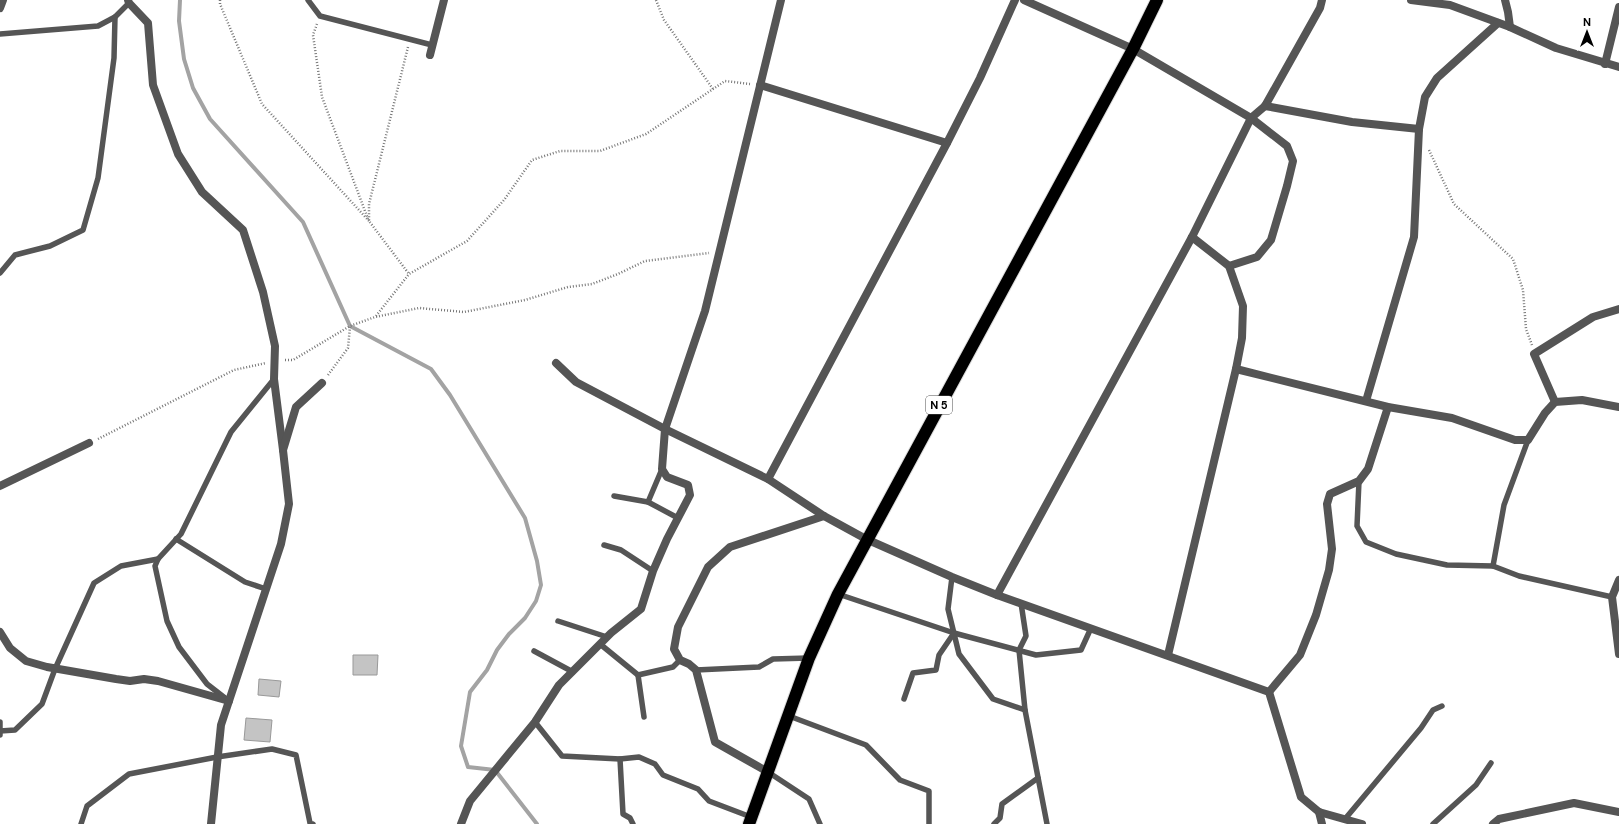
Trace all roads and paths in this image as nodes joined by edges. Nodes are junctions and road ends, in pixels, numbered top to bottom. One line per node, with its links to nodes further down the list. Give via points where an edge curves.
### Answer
1 (4, 0): 15 (street)
2 (220, 0): 33 (path, via 262,104)
3 (308, 0): 16 (lane)
4 (444, 0): 22 (street)
5 (656, 0): 28 (path, via 664,20)
6 (781, 0): 27 (street)
7 (1016, 0): 32 (street)
8 (1024, 0): 23 (street)
9 (1158, 0): 23 (highway, N 5)
10 (1322, 0): 29 (street, via 1320,8)
11 (1413, 0): 18 (street, via 1450,4)
12 (1505, 0): 19 (street)
13 (128, 1): 17 (lane); 43 (street, via 148,23 153,85 178,154 202,192 243,230 263,292 275,346)
14 (1619, 7): 25 (street)
15 (0, 8)
16 (320, 16): 21 (lane); 33 (path, via 313,35 322,97)
17 (115, 17): 20 (lane, via 98,26); 37 (lane, via 114,58 98,178 83,230 50,246 15,255)
18 (1498, 23): 19 (street); 31 (street, via 1437,78 1425,97)
19 (1510, 27): 25 (street, via 1556,48)
20 (0, 34)
21 (410, 39): 22 (lane); 33 (path, via 369,204)
22 (432, 45): 24 (street)
23 (1133, 49): 30 (street); 65 (highway, N 5)
24 (430, 55)
25 (1605, 64): 26 (street)
26 (1619, 67)
27 (760, 85): 28 (path, via 725,81); 32 (street); 35 (street)
28 (713, 89): 38 (path, via 646,134 600,151 560,151 532,160 504,200 467,241)
29 (1265, 106): 30 (street); 31 (street, via 1352,122)
30 (1251, 118): 34 (street); 36 (street, via 1287,146 1293,161 1271,240 1257,257)
31 (1419, 129): 42 (path, via 1454,204 1513,259 1524,290 1526,329); 48 (street, via 1414,237)
32 (947, 143): 57 (street)
33 (368, 221): 38 (path)
34 (1192, 237): 36 (street); 74 (street)
35 (720, 252): 40 (path, via 645,261 592,284 568,287 525,300 464,312 419,308); 52 (street, via 706,311)
36 (1229, 266): 45 (street, via 1243,306 1242,338)
37 (0, 273)
38 (409, 274): 40 (path)
39 (1619, 309): 42 (street, via 1593,317)
40 (375, 316): 41 (path)
41 (350, 326): 43 (path, via 293,360); 47 (path, via 348,348)
42 (1534, 354): 49 (street)
43 (275, 361): 46 (street); 54 (path, via 234,370)
44 (556, 363): 52 (street, via 576,382)
45 (1236, 369): 48 (street); 86 (street)
46 (274, 379): 55 (street); 64 (lane, via 231,432 181,534)
47 (322, 383): 55 (street, via 296,407)
48 (1366, 401): 50 (street)
49 (1555, 402): 51 (street, via 1582,400); 53 (street, via 1544,413)
50 (1388, 407): 53 (street, via 1452,418 1515,440); 58 (street, via 1368,469)
51 (1619, 407)
52 (666, 429): 56 (street); 57 (street)
53 (1528, 440): 68 (lane, via 1504,505)
54 (88, 443): 59 (street)
55 (283, 450): 72 (street, via 289,504 281,544)
56 (662, 469): 61 (lane); 63 (street, via 667,477 688,485 690,495)
57 (768, 478): 62 (street)
58 (1359, 481): 68 (lane, via 1357,526 1366,542 1396,554 1447,565); 93 (street, via 1330,494 1327,504 1332,549 1329,570 1316,615 1300,655)
59 (0, 486)
60 (614, 496): 61 (lane)
61 (648, 502): 63 (lane)
62 (824, 516): 65 (street); 88 (street, via 730,547 708,567 678,626 674,649)
63 (678, 518): 69 (street)
64 (176, 539): 67 (lane); 72 (lane, via 245,582)
65 (866, 540): 70 (street); 73 (highway, N 5)
66 (604, 545): 69 (lane, via 621,550)
67 (158, 559): 89 (lane, via 121,566 94,583); 95 (lane, via 155,566 167,621 179,647 207,684)
68 (1493, 566): 75 (lane, via 1519,576)
69 (653, 571): 81 (street, via 641,609)
70 (952, 577): 74 (street); 79 (lane, via 948,609)
71 (1619, 580): 75 (street)
72 (266, 589): 95 (street)
73 (838, 594): 79 (lane); 87 (highway, N 5)
74 (997, 595): 76 (street)
75 (1612, 597): 85 (street)
76 (1021, 603): 78 (street); 83 (lane, via 1026,636)
77 (558, 621): 81 (lane)
78 (1090, 628): 83 (lane, via 1081,650 1036,654); 86 (street)
79 (954, 633): 83 (lane); 94 (lane, via 939,655 936,670 913,674); 97 (lane, via 959,654 993,699)
80 (0, 635): 89 (street, via 10,648 26,661)
81 (607, 637): 82 (street)
82 (600, 644): 91 (street); 92 (lane)
83 (1019, 650): 97 (lane)
84 (534, 651): 91 (lane)
85 (1619, 654)
86 (1168, 655): 93 (street)
87 (809, 658): 90 (lane, via 773,659 759,667); 98 (highway, N 5)
88 (680, 660): 90 (street); 92 (lane, via 673,667)
89 (55, 668): 95 (street, via 130,681 158,681); 102 (lane, via 42,704 15,730)
90 (696, 670): 106 (street, via 715,742)
91 (573, 672): 101 (street, via 559,685)
92 (638, 675): 99 (lane)
93 (1269, 692): 108 (street, via 1301,797)
94 (904, 699)
95 (229, 701): 103 (street, via 221,725)
96 (1442, 706): 110 (lane, via 1433,710)
97 (1025, 710): 107 (lane)
98 (789, 716): 106 (highway, N 5); 118 (lane, via 866,745 900,780 930,791)
99 (644, 717)
100 (0, 722): 102 (lane)
101 (535, 722): 104 (lane, via 562,756); 115 (street, via 470,801)
102 (0, 733)
103 (217, 757): 112 (lane, via 129,774 87,806); 113 (street); 114 (lane, via 272,749 296,755 310,823)
104 (620, 759): 111 (lane, via 639,757 655,764 663,774 698,789 709,801); 116 (lane, via 623,814 630,818)
105 (1491, 763): 123 (lane, via 1476,785)
106 (768, 772): 111 (highway, N 5); 117 (lane, via 809,799)
107 (1038, 778): 119 (lane, via 1002,804 1000,818); 120 (lane)
108 (1319, 812): 110 (street); 121 (street)
109 (1619, 812): 124 (street, via 1574,803 1499,819)
110 (1345, 819): 122 (street)
111 (750, 820)
112 (81, 824)
113 (211, 824)
114 (313, 824)
115 (461, 824)
116 (633, 824)
117 (820, 824)
118 (929, 824)
119 (994, 824)
120 (1047, 824)
121 (1322, 824)
122 (1362, 824)
123 (1432, 824)
124 (1493, 824)

